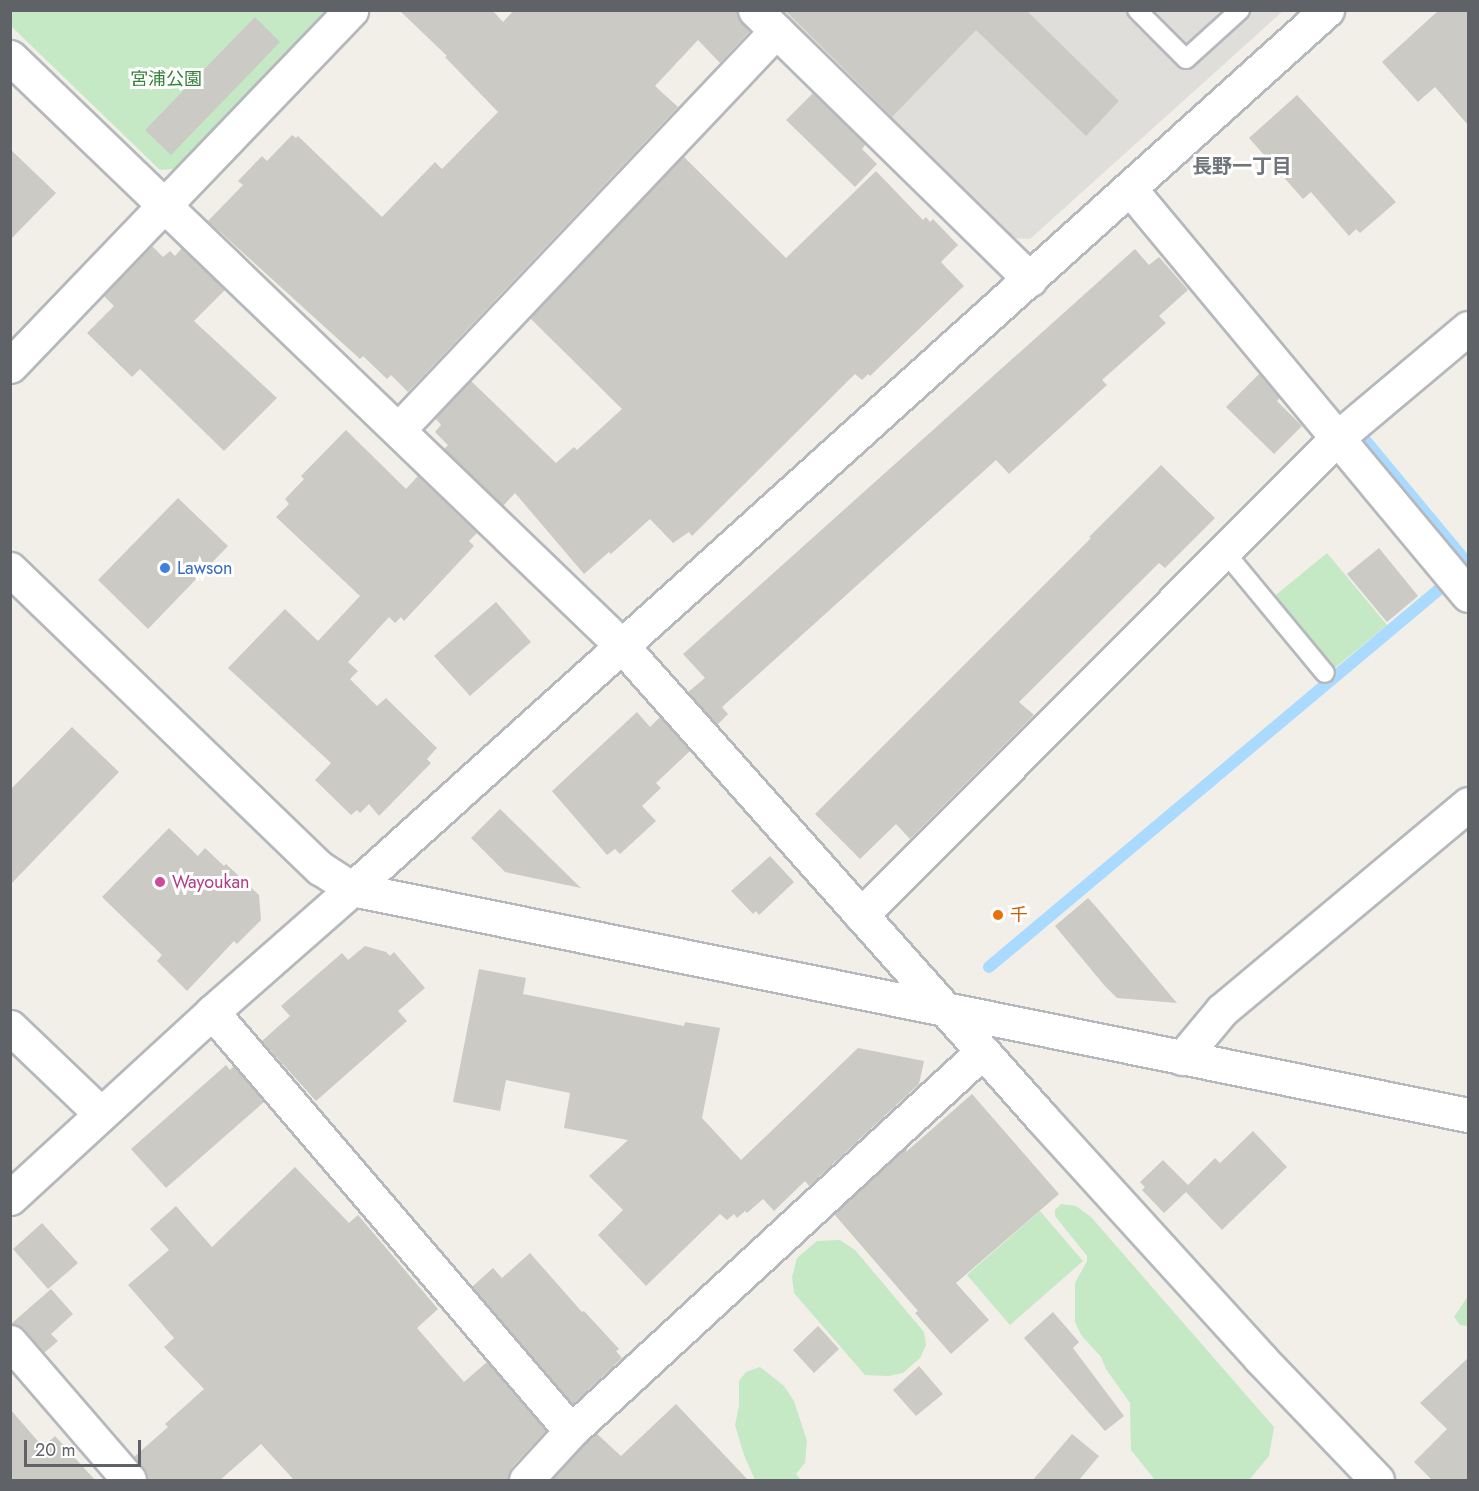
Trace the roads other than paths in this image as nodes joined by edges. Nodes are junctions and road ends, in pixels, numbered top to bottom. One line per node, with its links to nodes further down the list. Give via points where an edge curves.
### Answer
1 (351, 10): 8 (street)
2 (1137, 10): 3 (lane, via 1186,60)
3 (1240, 10)
4 (1327, 10): 7 (street)
5 (765, 21): 9 (street); 12 (street)
6 (10, 57): 8 (street)
7 (1130, 189): 9 (street); 13 (street)
8 (165, 205): 11 (street); 12 (street)
9 (1030, 279): 17 (street)
10 (1468, 328): 13 (street)
11 (10, 366)
12 (398, 430): 17 (street)
13 (1337, 438): 14 (street); 16 (street)
14 (1224, 551): 18 (lane); 21 (street)
15 (10, 569): 20 (street, via 320,868)
16 (1468, 595)
17 (622, 646): 20 (street); 21 (street)
18 (1325, 673)
19 (1468, 804): 26 (street, via 1222,1010)
20 (352, 889): 22 (street); 23 (street)
21 (861, 915): 22 (street)
22 (945, 1009): 25 (street); 26 (street)
23 (212, 1012): 27 (street); 31 (street)
24 (10, 1027): 27 (street)
25 (982, 1052): 31 (street); 34 (street, via 1260,1358)
26 (1182, 1058): 28 (street)
27 (101, 1114): 29 (street)
28 (1468, 1115)
29 (10, 1198)
30 (10, 1342): 32 (street)
31 (571, 1431): 33 (street)
32 (129, 1480)
33 (526, 1480)
34 (1377, 1480)

